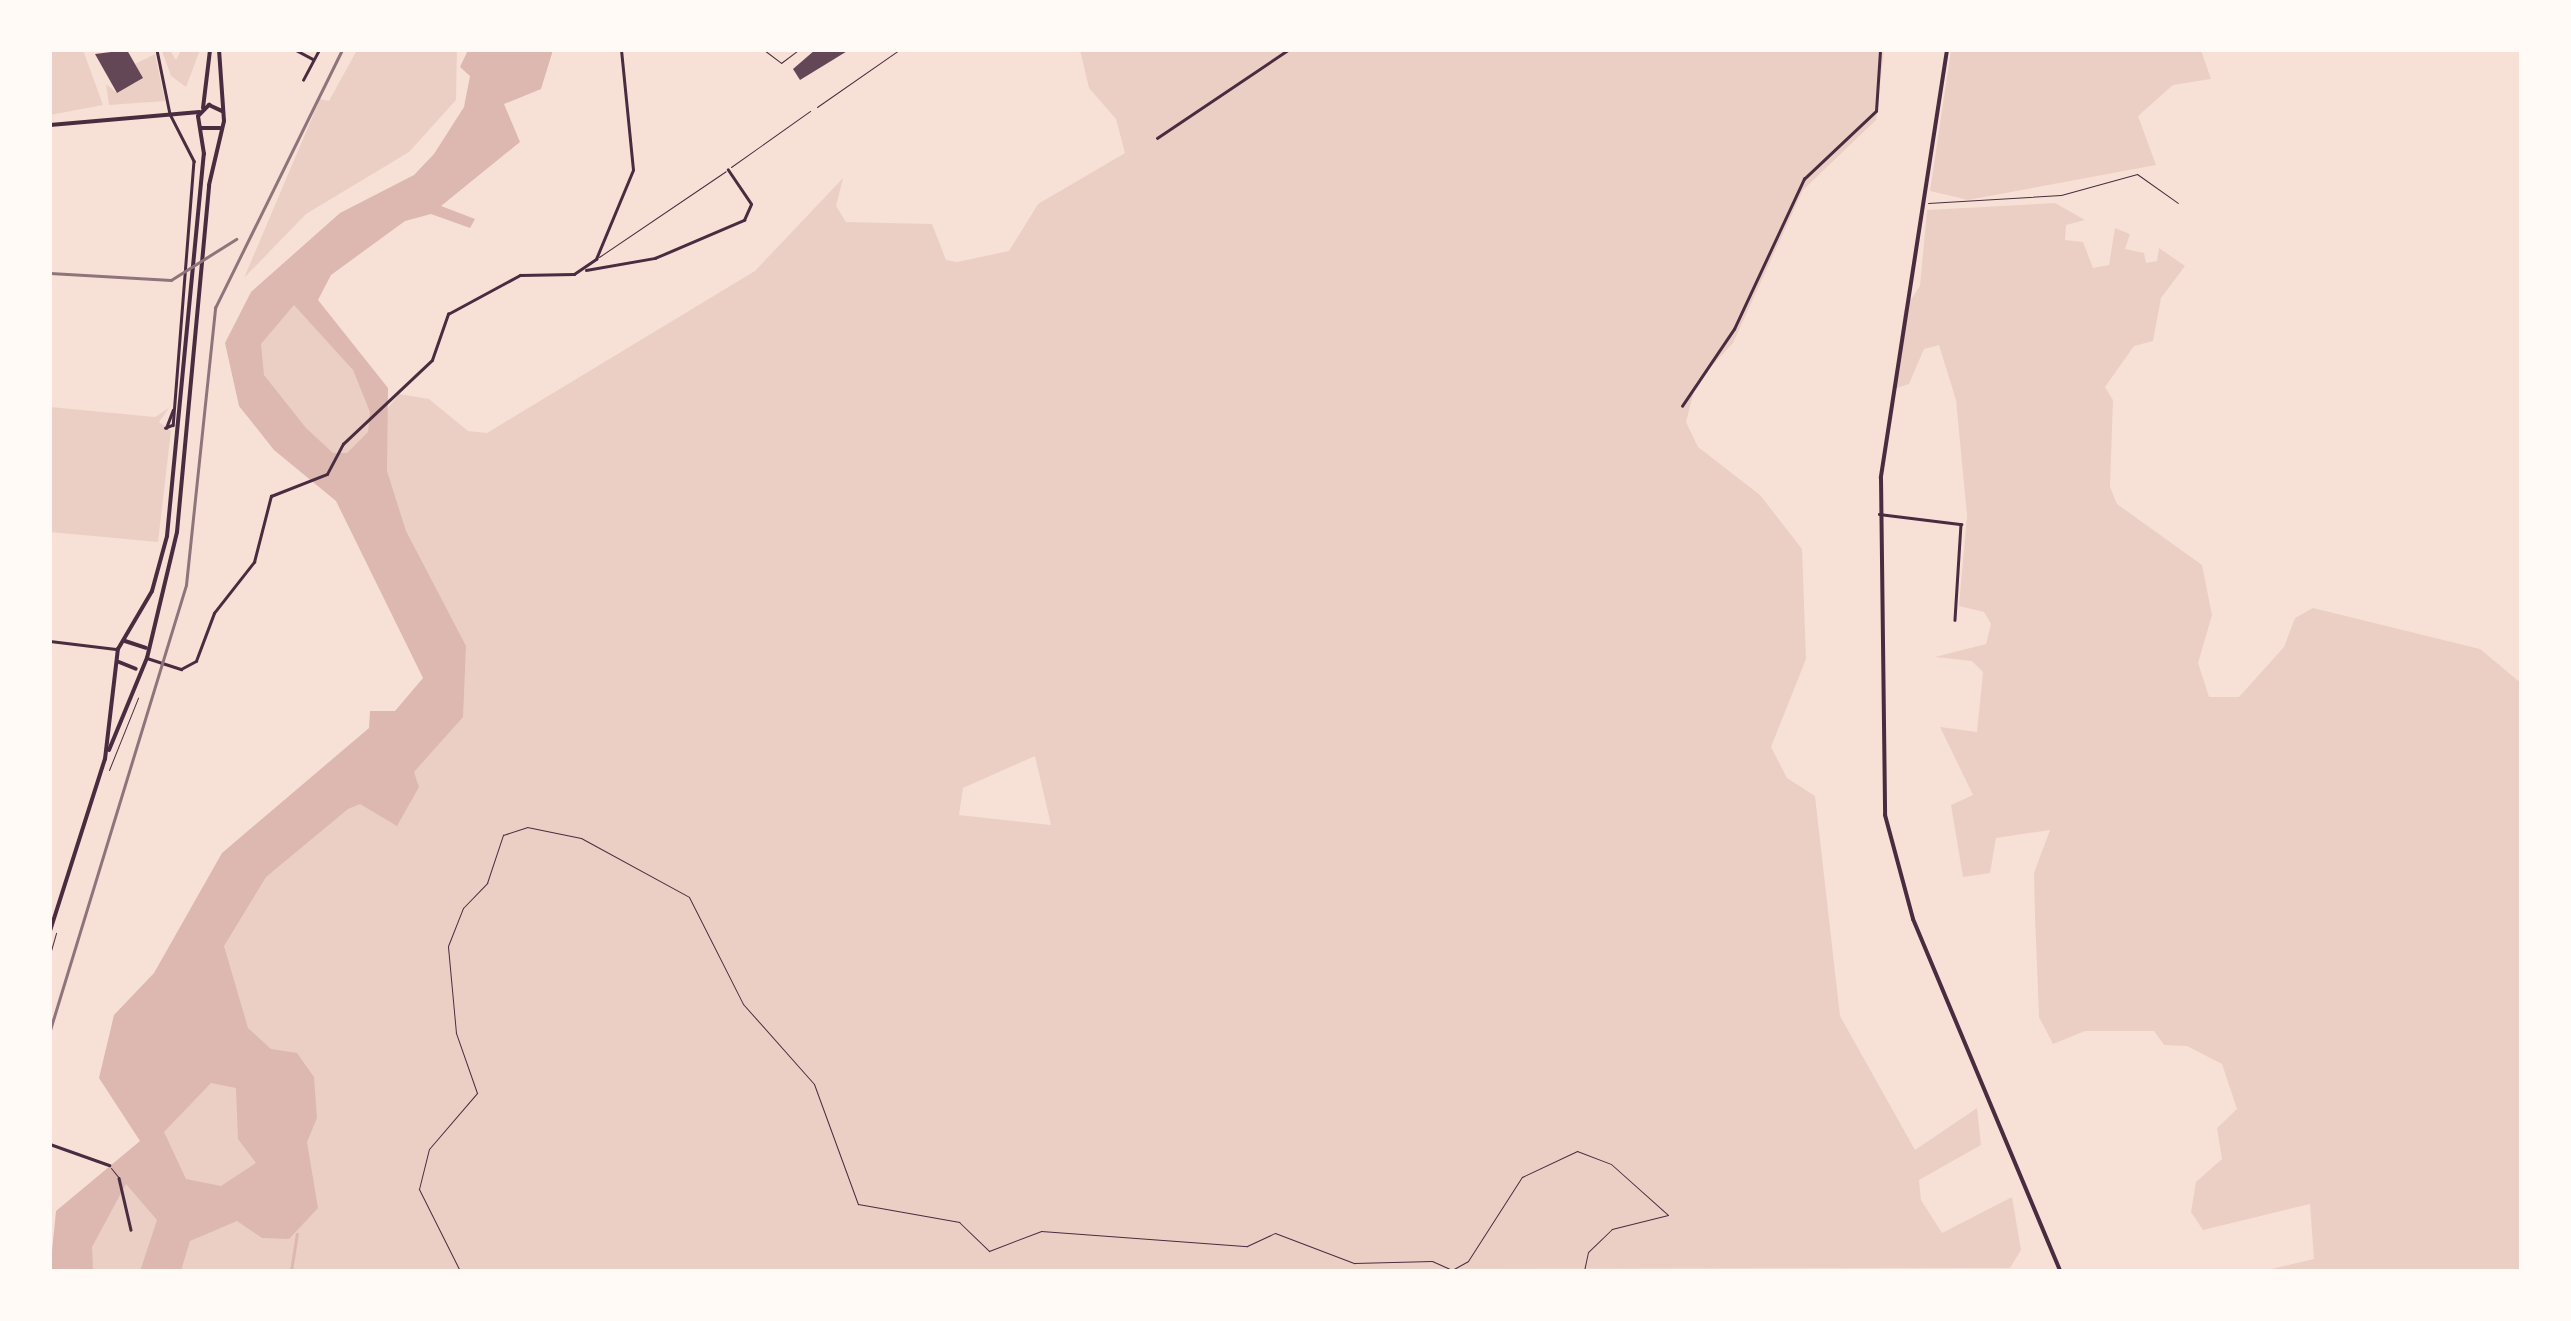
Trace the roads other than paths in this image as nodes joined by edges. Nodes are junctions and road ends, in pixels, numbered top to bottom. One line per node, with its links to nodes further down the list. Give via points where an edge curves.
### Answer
1 (156, 50): 17 (street)
2 (210, 50): 14 (main road)
3 (219, 50): 15 (main road)
4 (296, 50): 12 (street)
5 (319, 50): 12 (street)
6 (621, 50): 26 (street, via 633,170)
7 (764, 50): 8 (lane, via 784,64)
8 (798, 50)
9 (1288, 50): 22 (street)
10 (1880, 50): 28 (street, via 1876,110 1808,171 1734,328)
11 (1947, 50): 24 (main road)
12 (314, 60): 13 (street)
13 (303, 80)
14 (201, 110): 15 (main road); 18 (main road); 20 (main road)
15 (222, 111): 21 (main road)
16 (810, 112): 23 (lane)
17 (170, 114): 18 (main road); 19 (main road); 29 (street, via 194,161)
18 (178, 114): 20 (main road)
19 (50, 125)
20 (200, 126): 21 (main road); 33 (main road, via 169,526 152,591)
21 (221, 128): 34 (main road, via 177,532)
22 (1157, 138)
23 (728, 170): 26 (lane); 27 (street, via 752,204 744,220 655,258)
24 (1920, 203): 25 (lane, via 2039,198 2137,174); 30 (main road)
25 (2178, 203)
26 (596, 259): 27 (street)
27 (584, 270): 36 (street, via 520,276 453,311 432,360 314,481 268,501 254,562 214,613 196,662 182,669)
28 (1682, 406)
29 (173, 410)
30 (1879, 514): 31 (street, via 1961,524); 45 (main road, via 1882,774 1894,864)
31 (1955, 620)
32 (50, 641): 35 (street)
33 (125, 641): 34 (main road); 35 (main road)
34 (146, 648): 36 (main road)
35 (118, 649): 37 (main road)
36 (147, 658): 38 (main road)
37 (119, 662): 38 (main road); 39 (main road)
38 (139, 668): 39 (main road)
39 (105, 759): 40 (main road)
40 (50, 931)
41 (50, 1144): 42 (street)
42 (109, 1165): 43 (lane)
43 (119, 1178): 44 (street)
44 (131, 1230)
45 (2060, 1271)

